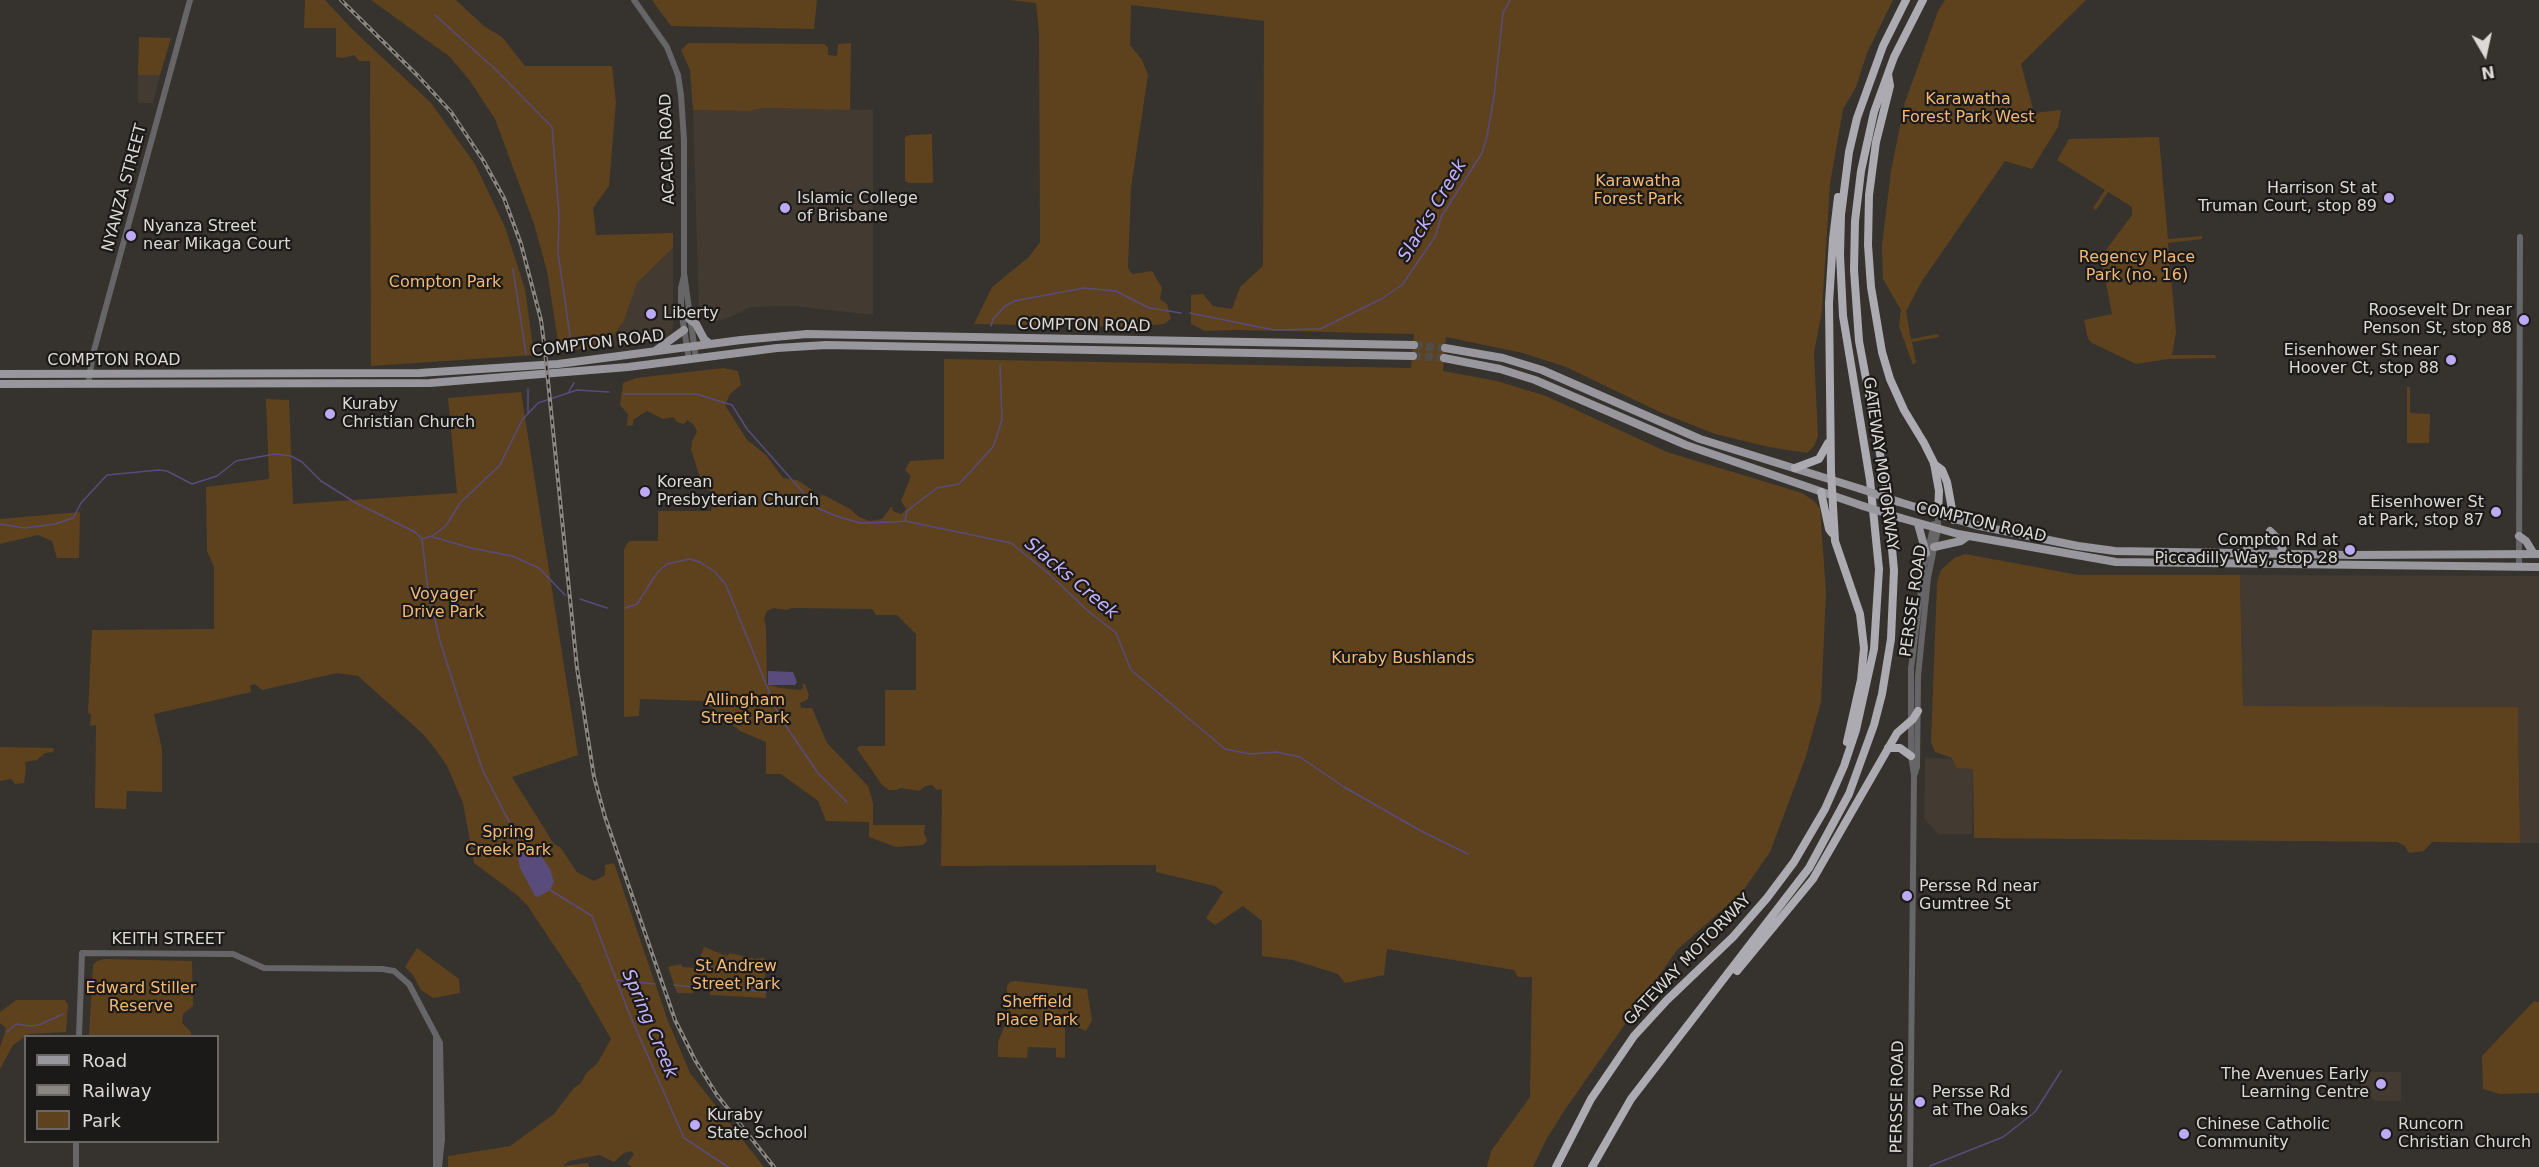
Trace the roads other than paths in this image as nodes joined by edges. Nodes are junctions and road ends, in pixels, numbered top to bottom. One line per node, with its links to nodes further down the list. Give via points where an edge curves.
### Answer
1 (190, 0): 21 (street, NYANZA STREET)
2 (634, 0): 8 (street, ACACIA ROAD, via 667,47 678,75 684,140)
3 (1906, 0): 6 (highway, GATEWAY MOTORWAY, via 1875,65)
4 (1923, 0): 5 (highway, GATEWAY MOTORWAY)
5 (1888, 74): 26 (highway, via 1890,86 1876,142 1868,222 1871,287 1886,369); 54 (highway, GATEWAY MOTORWAY, via 1874,112 1863,162 1854,247 1860,349 1886,486 1893,550 1893,614 1884,685 1861,767 1826,840 1798,884)
6 (1849, 152): 25 (highway, via 1841,177 1831,256); 52 (highway, GATEWAY MOTORWAY, via 1841,215 1841,295 1875,519 1879,586 1869,682)
7 (2520, 237): 38 (street)
8 (684, 273): 9 (street, ACACIA ROAD); 10 (street, ACACIA ROAD, via 680,296)
9 (689, 319): 11 (main road); 13 (street, ACACIA ROAD)
10 (684, 330): 13 (street, ACACIA ROAD); 15 (main road)
11 (710, 344): 12 (main road, COMPTON ROAD, via 821,334); 13 (main road, COMPTON ROAD)
12 (1414, 345)
13 (691, 347): 15 (main road, COMPTON ROAD); 18 (street, ACACIA ROAD)
14 (1445, 348): 27 (main road, COMPTON ROAD, via 1503,358 1542,370 1700,440)
15 (654, 352): 19 (main road, COMPTON ROAD, via 540,366)
16 (1413, 356): 18 (main road, COMPTON ROAD, via 826,345)
17 (1444, 358): 29 (main road, COMPTON ROAD, via 1535,380 1669,439)
18 (693, 359): 22 (main road, COMPTON ROAD)
19 (438, 372): 21 (main road, COMPTON ROAD); 22 (main road, via 453,376)
20 (0, 374): 21 (main road, COMPTON ROAD)
21 (89, 374): 24 (street, NYANZA STREET)
22 (455, 382): 24 (main road, COMPTON ROAD)
23 (0, 384): 24 (main road, COMPTON ROAD)
24 (88, 384)
25 (1829, 441): 27 (highway, via 1819,459); 28 (highway)
26 (1934, 464): 31 (highway); 32 (highway, via 1947,482)
27 (1795, 468): 28 (main road, COMPTON ROAD)
28 (1831, 480): 30 (highway); 31 (main road, COMPTON ROAD, bridge)
29 (1821, 492): 30 (main road, COMPTON ROAD); 36 (highway, via 1829,530)
30 (1833, 496): 33 (main road, COMPTON ROAD, bridge); 36 (highway)
31 (1938, 514): 32 (main road, COMPTON ROAD); 34 (street, PERSSE ROAD)
32 (1954, 520): 41 (main road, COMPTON ROAD, via 2102,550)
33 (1918, 524): 34 (main road, COMPTON ROAD); 43 (main road)
34 (1935, 529): 37 (main road, COMPTON ROAD); 40 (street, PERSSE ROAD); 43 (street, PERSSE ROAD)
35 (2270, 531): 42 (main road)
36 (1834, 535): 52 (highway, via 1860,614 1863,639 1861,680 1843,755)
37 (1968, 536): 40 (main road); 46 (main road, COMPTON ROAD, via 2116,562)
38 (2519, 536): 44 (street); 45 (main road)
39 (2264, 540): 41 (main road)
40 (1934, 547): 48 (street, PERSSE ROAD, via 1918,669)
41 (2245, 552): 42 (main road, COMPTON ROAD)
42 (2284, 552): 44 (main road, COMPTON ROAD)
43 (1926, 553): 49 (street, PERSSE ROAD, via 1911,669)
44 (2519, 554): 45 (main road, COMPTON ROAD); 46 (street)
45 (2536, 554)
46 (2519, 567): 47 (main road, COMPTON ROAD)
47 (2539, 567)
48 (1918, 711): 49 (highway); 53 (street, PERSSE ROAD)
49 (1911, 721): 50 (highway, via 1900,729); 51 (street, PERSSE ROAD)
50 (1888, 748): 51 (highway, via 1900,748); 54 (highway, via 1813,879)
51 (1911, 756): 53 (street, PERSSE ROAD)
52 (1844, 766): 59 (highway, GATEWAY MOTORWAY, via 1816,826 1785,875 1733,937 1629,1043 1591,1099)
53 (1914, 776): 61 (street, PERSSE ROAD)
54 (1702, 1008): 60 (highway, GATEWAY MOTORWAY, via 1631,1099)
55 (79, 1035): 58 (street, KEITH STREET, via 82,953 227,954 264,969 394,971 409,984 436,1035)
56 (76, 1143): 57 (street)
57 (76, 1167)
58 (438, 1167)
59 (1556, 1167)
60 (1592, 1167)
61 (1910, 1167)

